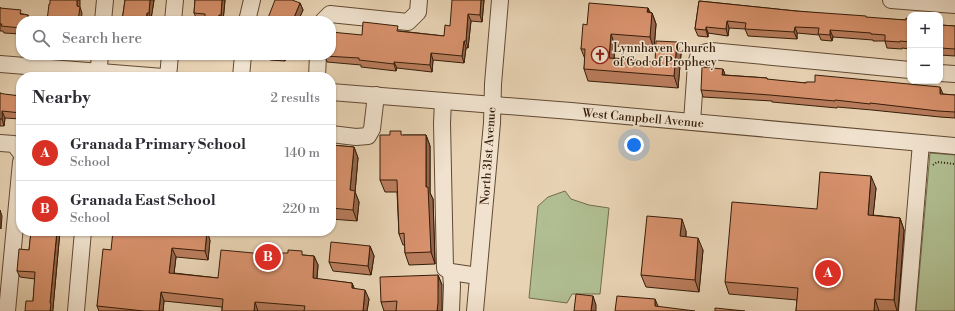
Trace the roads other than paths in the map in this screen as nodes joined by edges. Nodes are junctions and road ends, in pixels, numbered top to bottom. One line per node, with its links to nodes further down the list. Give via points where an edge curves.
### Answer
1 (105, 0): 8 (street)
2 (175, 0): 9 (street)
3 (252, 0): 10 (street)
4 (419, 0): 11 (street, via 418,12 408,22 330,14)
5 (500, 0): 28 (street, North 31st Avenue)
6 (892, 0): 7 (street)
7 (955, 6)
8 (103, 16)
9 (173, 16)
10 (248, 16)
11 (328, 16)
12 (99, 60): 19 (street)
13 (170, 60): 20 (street)
14 (243, 60): 21 (street)
15 (318, 60): 22 (street)
16 (0, 64): 18 (street)
17 (907, 70): 29 (street, via 710,51 699,54 696,64)
18 (78, 72)
19 (98, 72)
20 (168, 72)
21 (241, 72)
22 (317, 72)
23 (943, 73): 24 (street)
24 (955, 74)
25 (336, 92): 26 (street, West Campbell Avenue)
26 (376, 95): 27 (street, West Campbell Avenue); 30 (street, via 372,129 368,136)
27 (443, 101): 28 (street, West Campbell Avenue); 37 (street, via 445,268)
28 (493, 105): 29 (street, West Campbell Avenue); 38 (street, North 31st Avenue)
29 (692, 122): 32 (street, West Campbell Avenue)
30 (336, 135)
31 (0, 143): 34 (street, via 14,144)
32 (921, 143): 33 (street, West Campbell Avenue); 43 (street)
33 (955, 146)
34 (16, 147)
35 (16, 215): 39 (street)
36 (83, 236): 40 (street)
37 (451, 272): 38 (street); 41 (street)
38 (478, 276): 42 (street, North 31st Avenue)
39 (7, 311)
40 (76, 311)
41 (450, 311)
42 (475, 311)
43 (907, 311)

